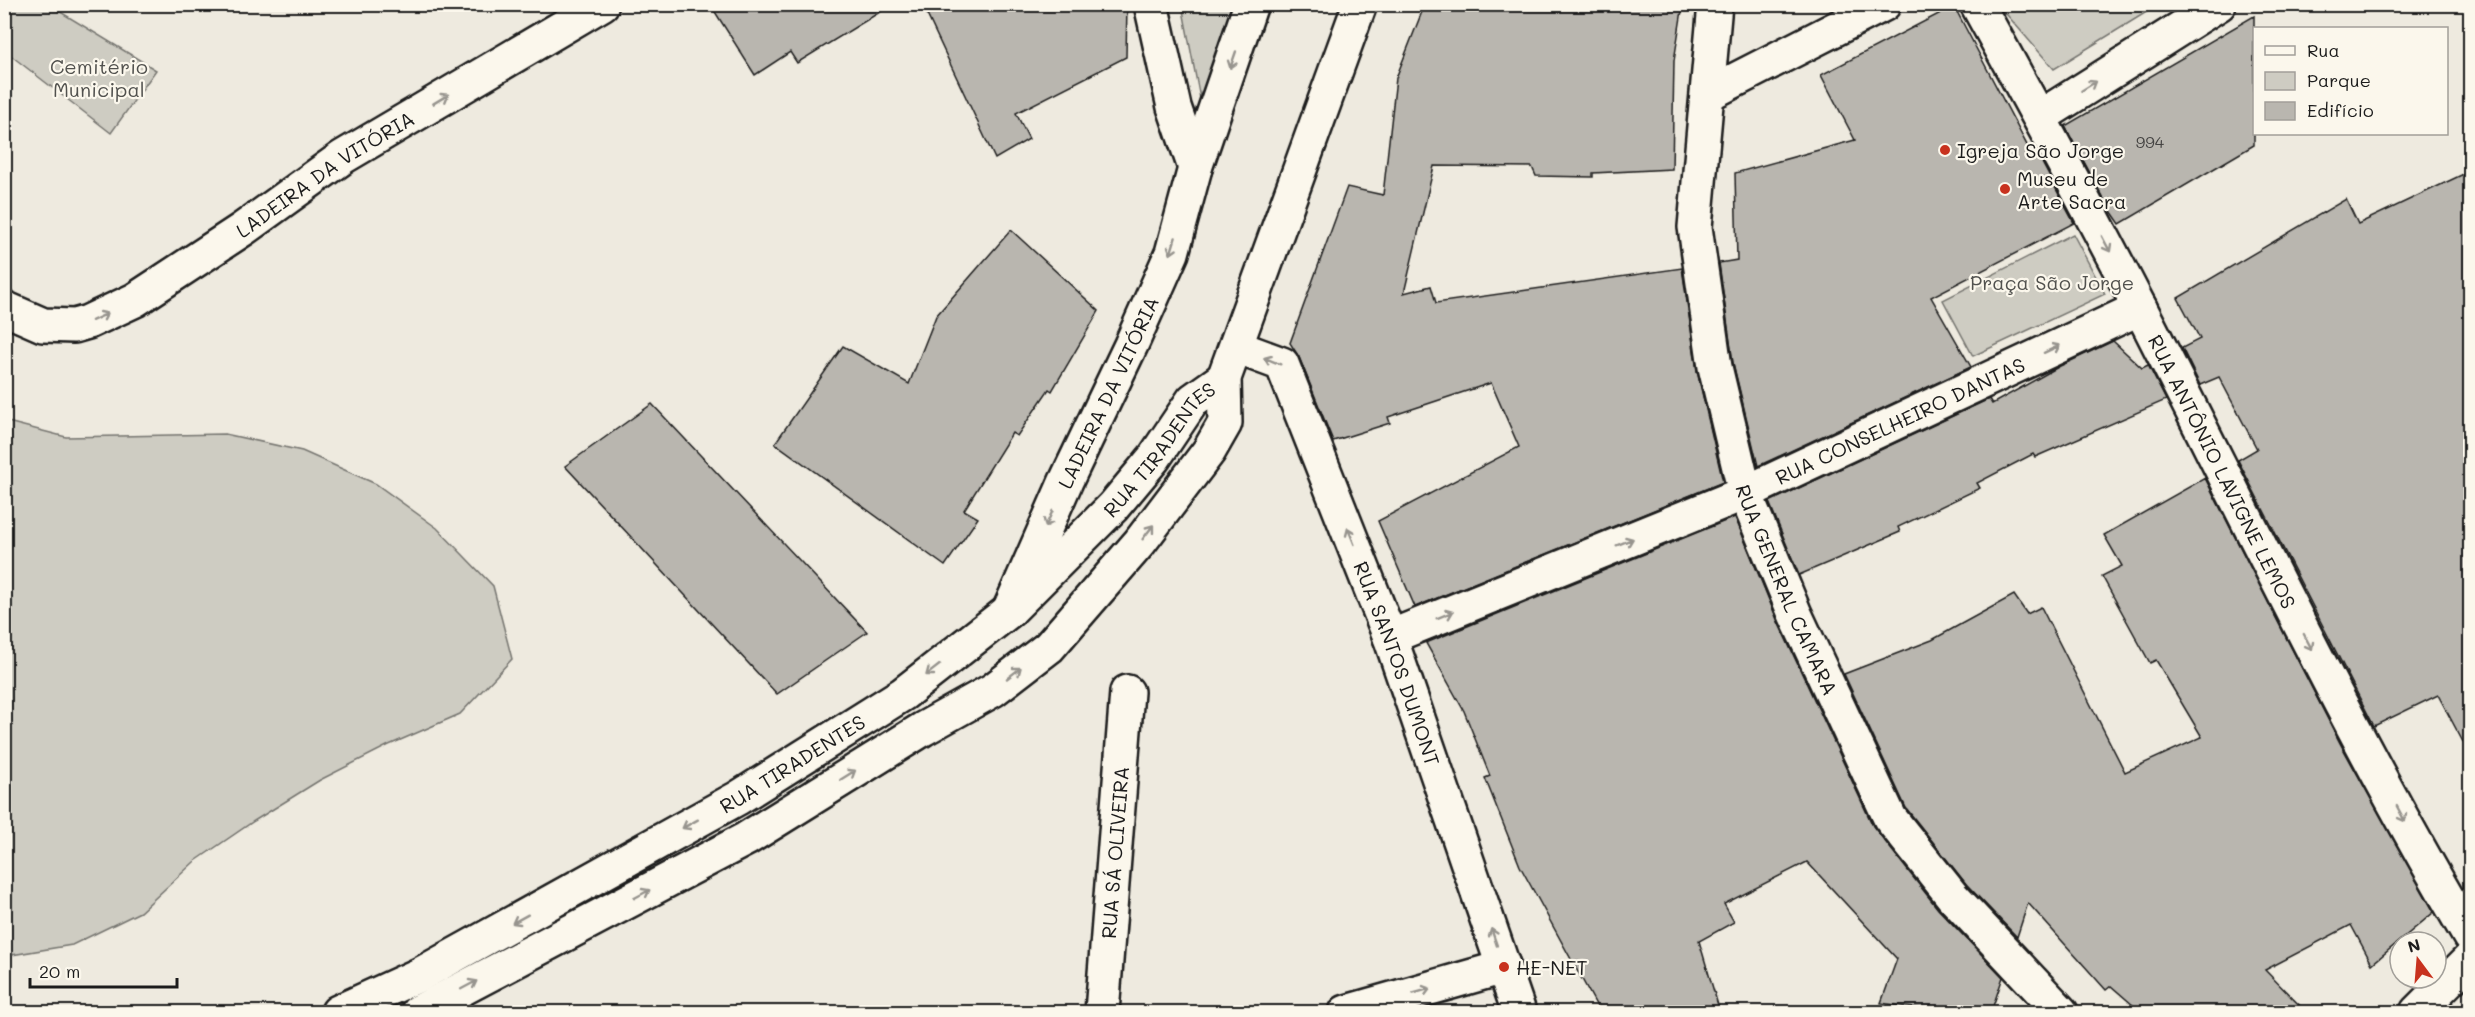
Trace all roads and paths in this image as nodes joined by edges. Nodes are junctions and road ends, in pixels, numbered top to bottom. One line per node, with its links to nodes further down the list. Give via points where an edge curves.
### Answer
1 (602, 4): 12 (street, LADEIRA DA VITÓRIA, one-way to 1, via 43,325 74,326 135,300 343,157)
2 (1151, 4): 11 (street, via 1174,107)
3 (1251, 4): 11 (street, LADEIRA DA VITÓRIA, one-way to 11)
4 (1360, 4): 14 (street)
5 (1715, 4): 9 (street, RUA GENERAL CAMARA)
6 (1884, 4): 9 (street)
7 (1977, 4): 10 (street, RUA ANTÔNIO LAVIGNE LEMOS)
8 (2219, 4): 10 (street, one-way to 8)
9 (1708, 94): 16 (street, RUA GENERAL CAMARA, via 1695,227 1716,367)
10 (2040, 117): 13 (street, RUA ANTÔNIO LAVIGNE LEMOS, one-way to 13)
11 (1195, 168): 17 (street, LADEIRA DA VITÓRIA, one-way to 17, via 1172,253)
12 (4, 308)
13 (2140, 308): 16 (street, RUA CONSELHEIRO DANTAS, one-way to 13); 22 (street, RUA ANTÔNIO LAVIGNE LEMOS, one-way to 22, via 2291,609)
14 (1236, 347): 15 (street); 18 (street, RUA SANTOS DUMONT, one-way to 14, via 1282,364)
15 (1224, 378): 17 (street, RUA TIRADENTES, via 1193,400 1154,458 1113,507); 21 (street, RUA TIRADENTES, one-way to 15, via 993,690 1049,647 1140,542 1209,451 1226,423)
16 (1745, 493): 18 (street, RUA CONSELHEIRO DANTAS, one-way to 16); 30 (street, RUA GENERAL CAMARA, via 1794,614 1890,818 1953,897)
17 (1009, 611): 20 (street, RUA TIRADENTES, one-way to 20, via 903,694)
18 (1390, 637): 24 (street, RUA SANTOS DUMONT, one-way to 18)
19 (1127, 692): 27 (street, RUA SÁ OLIVEIRA)
20 (777, 773): 21 (street); 25 (street, RUA TIRADENTES, one-way to 25)
21 (798, 806): 26 (street, RUA TIRADENTES, one-way to 21, via 746,839)
22 (2470, 937)
23 (2470, 959): 31 (street)
24 (1504, 967): 28 (street, one-way to 24); 29 (street, RUA SANTOS DUMONT)
25 (355, 1009)
26 (418, 1012)
27 (1102, 1012)
28 (1346, 1012)
29 (1519, 1012)
30 (2061, 1012)
31 (2417, 1012)

